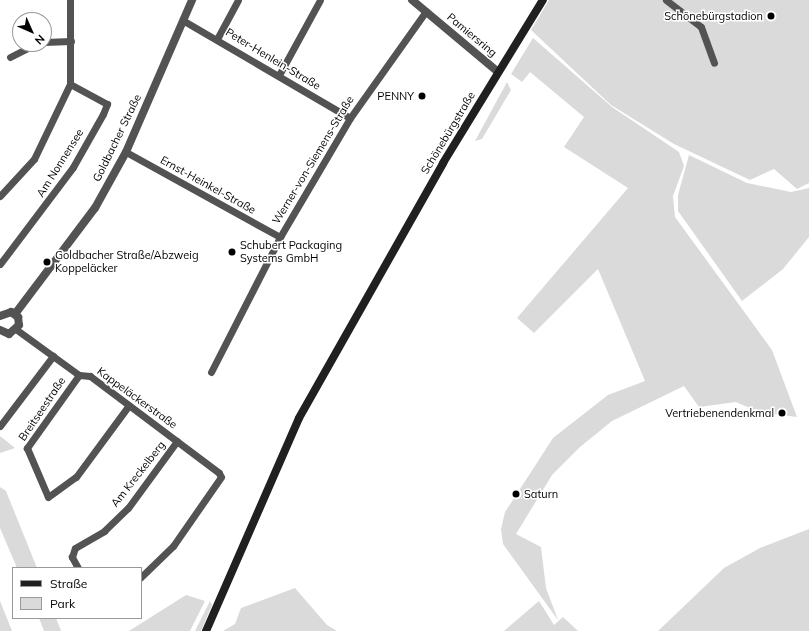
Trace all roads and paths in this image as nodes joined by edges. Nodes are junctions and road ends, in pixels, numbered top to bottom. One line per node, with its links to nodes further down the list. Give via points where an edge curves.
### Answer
1 (70, 0): 11 (street)
2 (192, 0): 9 (street, Goldbacher Straße)
3 (238, 0): 10 (street)
4 (320, 0): 17 (street)
5 (412, 0): 8 (street, Pamiersring)
6 (543, 0): 16 (main road, Schönebürgstraße)
7 (666, 0): 15 (street, via 701,27)
8 (426, 11): 16 (street, Pamiersring); 19 (street, Werner-von-Siemens-Straße)
9 (184, 21): 10 (street, Peter-Henlein-Straße); 20 (street, Goldbacher Straße)
10 (216, 39): 17 (street, Peter-Henlein-Straße)
11 (72, 41): 12 (street); 18 (street)
12 (52, 42)
13 (20, 52): 14 (street)
14 (10, 57)
15 (714, 63)
16 (498, 72): 36 (main road, Schönebürgstraße, via 376,280 299,418)
17 (279, 75): 19 (street, Peter-Henlein-Straße)
18 (70, 84): 21 (street, via 34,159); 23 (street, Am Nonnensee, via 107,104 73,167)
19 (350, 118): 22 (street, Werner-von-Siemens-Straße)
20 (126, 152): 22 (street, Ernst-Heinkel-Straße); 24 (street, Goldbacher Straße, via 95,208)
21 (0, 196)
22 (280, 237): 29 (street, Werner-von-Siemens-Straße)
23 (0, 264)
24 (16, 314): 25 (street, via 6,312); 26 (street, via 19,320)
25 (0, 316)
26 (17, 330): 27 (street); 28 (street, Kappeläckerstraße)
27 (1, 332)
28 (53, 356): 30 (street, Kappeläckerstraße); 32 (street)
29 (211, 372)
30 (79, 375): 31 (street, Kappeläckerstraße, via 90,376); 31 (street, Breitseestraße, via 27,448 48,497 76,477)
31 (129, 405): 33 (street, Kappeläckerstraße)
32 (0, 426)
33 (177, 441): 34 (street, Am Kreckelberg, via 128,508 104,531 75,548 72,556); 35 (street, Kappeläckerstraße, via 221,477 173,546)
34 (78, 567)
35 (142, 576)
36 (206, 631)

